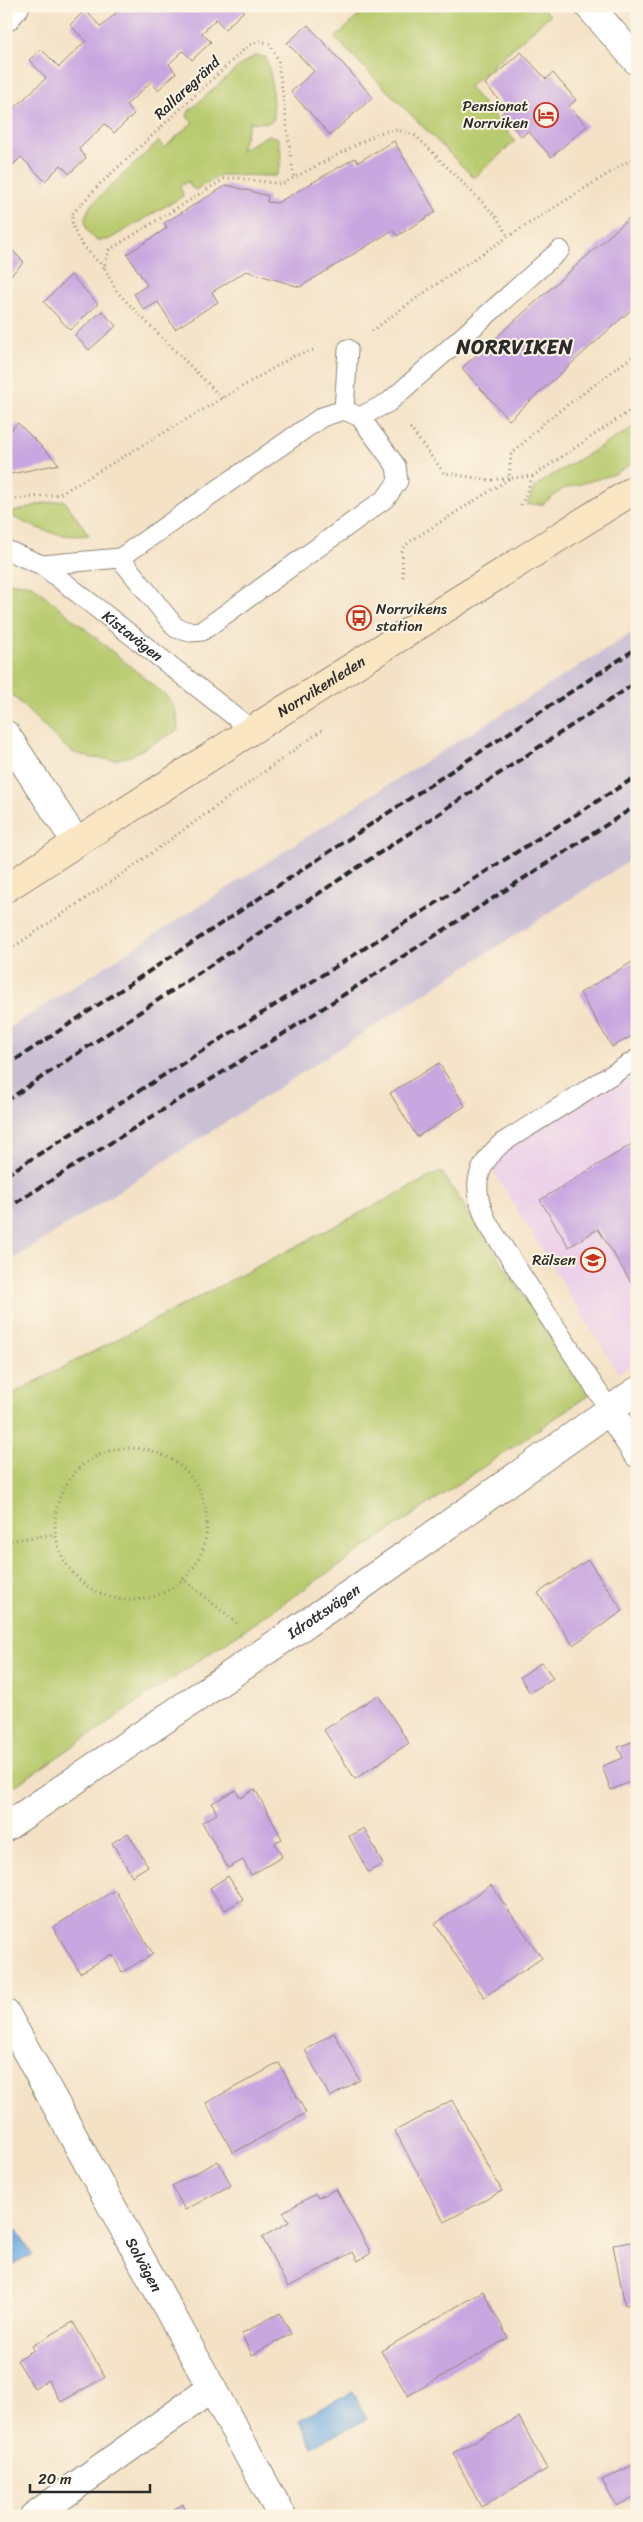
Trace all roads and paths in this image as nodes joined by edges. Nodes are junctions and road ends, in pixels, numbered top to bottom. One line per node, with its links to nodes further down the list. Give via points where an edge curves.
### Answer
1 (15, 6): 3 (street)
2 (589, 6): 4 (street)
3 (6, 17)
4 (637, 61)
5 (637, 156): 7 (path)
6 (294, 178): 7 (path, via 379,133 401,130 416,136 496,216); 9 (path, via 282,184 235,178 215,184 109,250); 9 (path, Rallaregränd, via 278,60 270,44 260,41 250,45 72,214 71,225 80,243)
7 (508, 236): 10 (path, via 415,298)
8 (560, 250): 13 (lane)
9 (104, 267): 12 (path, Rallaregränd, via 117,292)
10 (348, 349): 12 (path, via 322,348 294,356); 15 (lane)
11 (637, 353): 17 (path, via 546,421 511,455)
12 (222, 398): 19 (path, via 60,494)
13 (389, 402): 15 (lane); 17 (path, via 444,473 489,480)
14 (637, 406): 16 (path)
15 (352, 414): 22 (lane, via 322,417); 22 (lane, via 396,466 398,480 386,498 202,631 176,628)
16 (533, 476): 17 (path); 20 (path)
17 (509, 479): 24 (path, via 402,549)
18 (637, 488): 26 (main road, Norrvikenleden)
19 (6, 500)
20 (521, 504)
21 (6, 550): 23 (lane, Kistavägen)
22 (120, 558): 23 (lane)
23 (42, 565): 26 (lane, Kistavägen)
24 (403, 577)
25 (327, 726): 30 (path, via 131,868)
26 (252, 730): 28 (main road, Norrvikenleden)
27 (6, 735): 28 (street)
28 (76, 842): 29 (main road, Norrvikenleden)
29 (6, 888)
30 (6, 952)
31 (637, 1059): 33 (lane, via 502,1143 486,1158 478,1181 478,1203 488,1224)
32 (637, 1390): 33 (street, Idrottsvägen)
33 (609, 1409): 34 (street); 39 (street, Idrottsvägen, via 368,1582)
34 (637, 1453)
35 (55, 1534): 36 (path); 37 (path, via 67,1566 84,1586 104,1595 128,1600 153,1597); 37 (path, via 56,1504 66,1484 79,1469 117,1448 157,1452 175,1460 190,1476 206,1507 207,1527 202,1550 191,1570)
36 (6, 1541)
37 (182, 1578): 38 (path)
38 (242, 1627)
39 (6, 1827)
40 (6, 2014): 41 (street, Solvägen)
41 (212, 2388): 42 (street); 43 (street, Solvägen)
42 (34, 2516)
43 (282, 2516)

